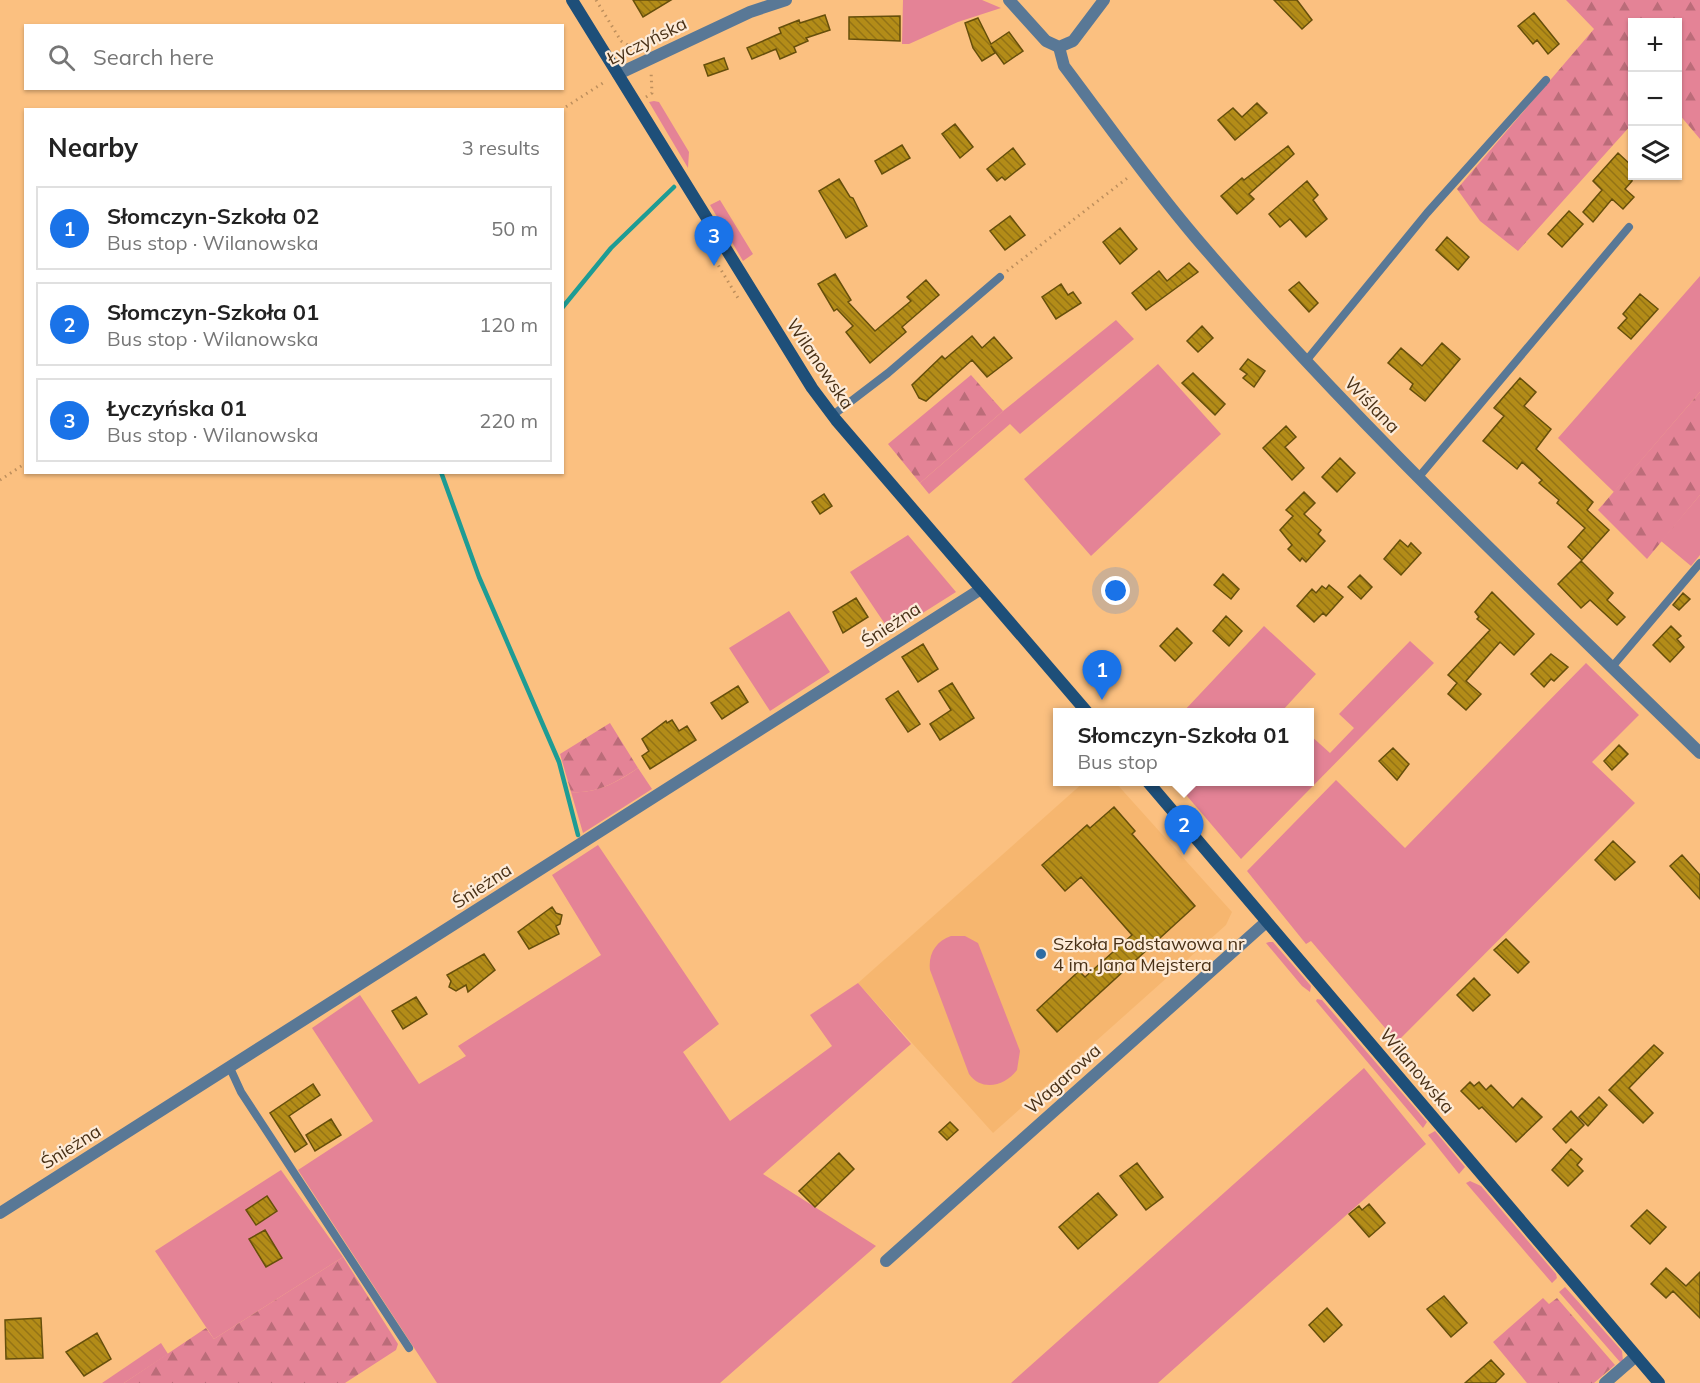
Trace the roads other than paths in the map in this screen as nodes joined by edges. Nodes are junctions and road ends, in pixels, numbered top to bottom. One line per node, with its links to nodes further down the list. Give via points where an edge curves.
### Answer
1 (572, 0): 6 (main road, Wilanowska)
2 (786, 0): 6 (street, Łyczyńska, via 750,12)
3 (1009, 0): 5 (street, via 1046,41)
4 (1104, 0): 5 (street, via 1073,41)
5 (1059, 46): 10 (street, Wiślana, via 1064,66 1140,168 1196,238)
6 (618, 74): 11 (main road, Wilanowska, via 782,341)
7 (1546, 80): 10 (lane, via 1427,213)
8 (1629, 227): 12 (lane)
9 (1000, 277): 11 (lane)
10 (1306, 361): 12 (street, Wiślana)
11 (833, 415): 14 (main road, Wilanowska)
12 (1418, 478): 15 (street, Wiślana)
13 (1700, 563): 15 (lane)
14 (981, 588): 16 (main road, Wilanowska); 20 (street, Śnieżna)
15 (1612, 667): 17 (street, Wiślana)
16 (1085, 708)
17 (1700, 753)
18 (1151, 786): 19 (main road, Wilanowska)
19 (1265, 922): 22 (street, Wagarowa); 24 (main road, Wilanowska)
20 (230, 1068): 21 (street, Śnieżna); 23 (lane, via 241,1092)
21 (0, 1213)
22 (886, 1262)
23 (409, 1348)
24 (1636, 1356): 25 (street); 26 (main road, Wilanowska)
25 (1605, 1383)
26 (1659, 1383)

